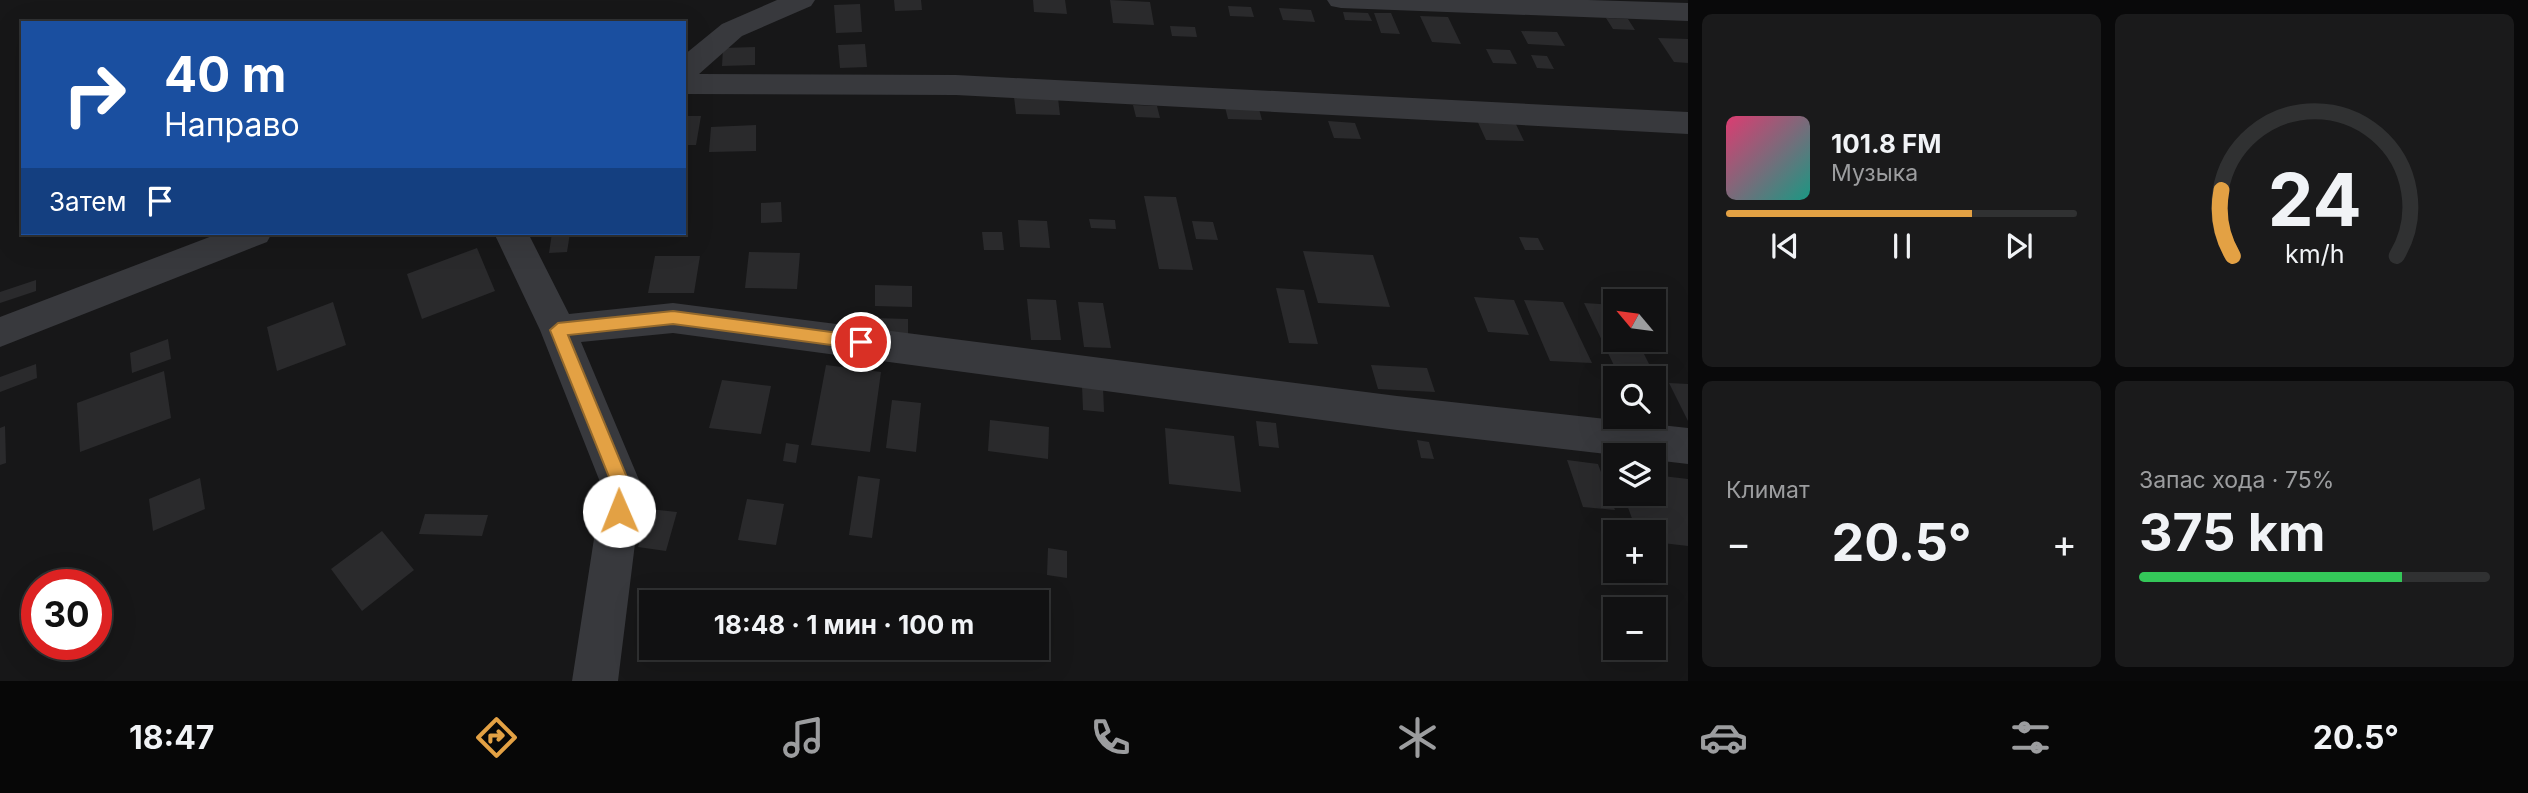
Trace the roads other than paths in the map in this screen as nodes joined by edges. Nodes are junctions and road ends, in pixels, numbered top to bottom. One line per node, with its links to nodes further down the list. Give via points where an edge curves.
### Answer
1 (801, 0): 5 (street, via 732,30)
2 (1341, 0): 3 (street)
3 (1383, 1): 4 (street)
4 (1688, 12)
5 (686, 69)
6 (686, 84): 7 (street, via 970,85)
7 (1688, 122)
8 (251, 235): 11 (lane)
9 (512, 235): 10 (street)
10 (558, 330): 12 (street, via 673,318 1397,413); 13 (street, via 622,487)
11 (0, 332)
12 (1688, 446)
13 (595, 681)

